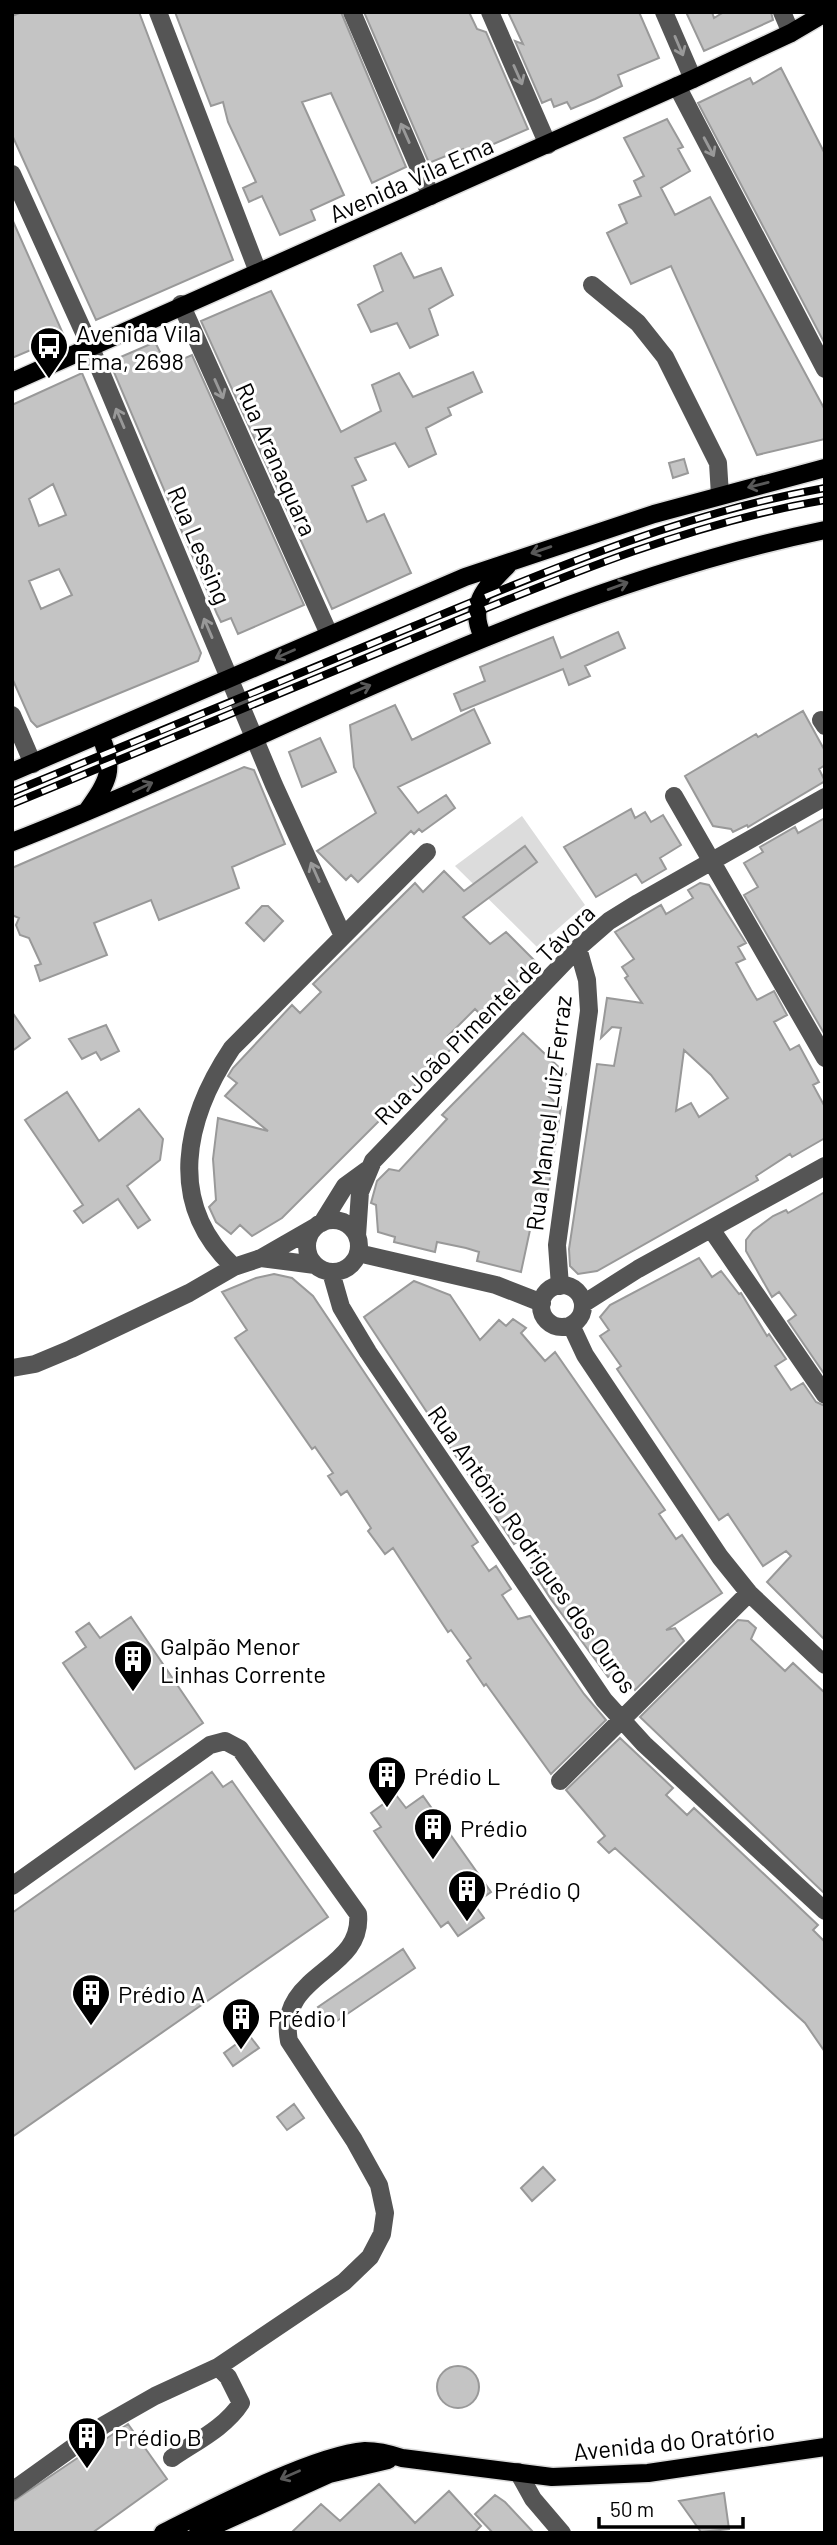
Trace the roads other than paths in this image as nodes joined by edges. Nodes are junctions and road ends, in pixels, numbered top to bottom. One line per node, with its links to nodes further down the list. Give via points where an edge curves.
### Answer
1 (158, 12): 12 (street)
2 (352, 12): 11 (street, one-way to 2)
3 (490, 12): 9 (street, one-way to 9)
4 (664, 12): 8 (street, one-way to 8)
5 (782, 12): 7 (street)
6 (825, 13): 7 (main road, Avenida Vila Ema)
7 (791, 33): 8 (main road, Avenida Vila Ema)
8 (685, 83): 9 (main road, Avenida Vila Ema); 16 (street, one-way to 16)
9 (548, 145): 11 (main road, Avenida Vila Ema)
10 (12, 174): 15 (street, Rua Lessing)
11 (431, 196): 12 (main road, Avenida Vila Ema)
12 (258, 272): 14 (main road, Avenida Vila Ema)
13 (592, 285): 19 (street, via 638,323 665,357 718,463)
14 (181, 304): 15 (main road, Avenida Vila Ema); 22 (street, Rua Aranaquara, one-way to 22)
15 (90, 346): 17 (main road, Avenida Vila Ema); 24 (street, Rua Lessing, one-way to 15)
16 (825, 369)
17 (12, 382)
18 (825, 468): 19 (main road, one-way to 19)
19 (720, 495): 21 (main road, one-way to 21)
20 (825, 530): 23 (main road, one-way to 20, via 650,575)
21 (513, 560): 22 (main road); 23 (main road, via 477,602 477,624)
22 (329, 634): 24 (main road, one-way to 24)
23 (483, 637): 27 (main road, one-way to 23)
24 (229, 679): 26 (main road); 27 (street, Rua Lessing)
25 (12, 715): 28 (street)
26 (100, 735): 28 (main road); 32 (main road, via 111,759 104,788)
27 (254, 736): 32 (main road, one-way to 27); 36 (street, Rua Lessing, one-way to 27)
28 (33, 764): 29 (main road)
29 (12, 772)
30 (674, 796): 35 (street)
31 (825, 797): 35 (street, Rua João Pimentel de Távora)
32 (85, 814): 33 (main road)
33 (12, 842)
34 (427, 852): 36 (street)
35 (711, 860): 37 (street, Rua João Pimentel de Távora, via 609,921); 38 (street)
36 (342, 934): 45 (street, via 232,1048 209,1081 197,1114 188,1163 191,1195 212,1244)
37 (578, 948): 40 (street, Rua João Pimentel de Távora); 47 (street, Rua Manuel Luiz Ferraz, via 589,1011 558,1245)
38 (825, 1058)
39 (825, 1166): 42 (street)
40 (367, 1170): 41 (street, Rua João Pimentel de Távora, via 345,1186); 43 (street, Rua João Pimentel de Távora, via 359,1200)
41 (318, 1225): 43 (street, via 338,1221 352,1229); 44 (street); 46 (street, via 307,1242 310,1258)
42 (711, 1229): 49 (street); 52 (street)
43 (357, 1245): 46 (street, via 348,1267); 48 (street, via 496,1284)
44 (261, 1258): 45 (street); 46 (street)
45 (234, 1267): 51 (street, via 71,1349)
46 (323, 1268): 55 (street, Rua Antônio Rodrigues dos Ouros, via 368,1352 570,1653)
47 (560, 1286): 48 (street, via 548,1291); 49 (street, via 578,1292)
48 (542, 1303): 50 (street, via 547,1321 558,1327)
49 (583, 1304): 50 (street, via 580,1317)
50 (571, 1325): 53 (street, via 584,1355)
51 (12, 1368)
52 (825, 1395)
53 (749, 1593): 54 (street); 55 (street)
54 (825, 1665)
55 (623, 1721): 56 (street); 58 (street, Rua Antônio Rodrigues dos Ouros)
56 (560, 1781)
57 (12, 1886): 59 (street, via 210,1745 225,1741 254,1765 358,1914 354,1940 302,1989 285,2022 289,2041 379,2185 385,2213 382,2234 370,2257 344,2282)
58 (825, 1911)
59 (218, 2367): 61 (street, via 241,2403 218,2427); 64 (street, via 104,2425)
60 (825, 2447): 63 (main road, Avenida do Oratório, via 648,2473 552,2477)
61 (172, 2458)
62 (402, 2458): 63 (main road, Avenida do Oratório); 65 (main road, Avenida do Oratório, one-way to 65, via 366,2451 331,2459); 66 (main road, Avenida do Oratório, via 329,2474)
63 (518, 2472): 67 (street, via 533,2500)
64 (12, 2491)
65 (163, 2533)
66 (198, 2533)
67 (562, 2533)

